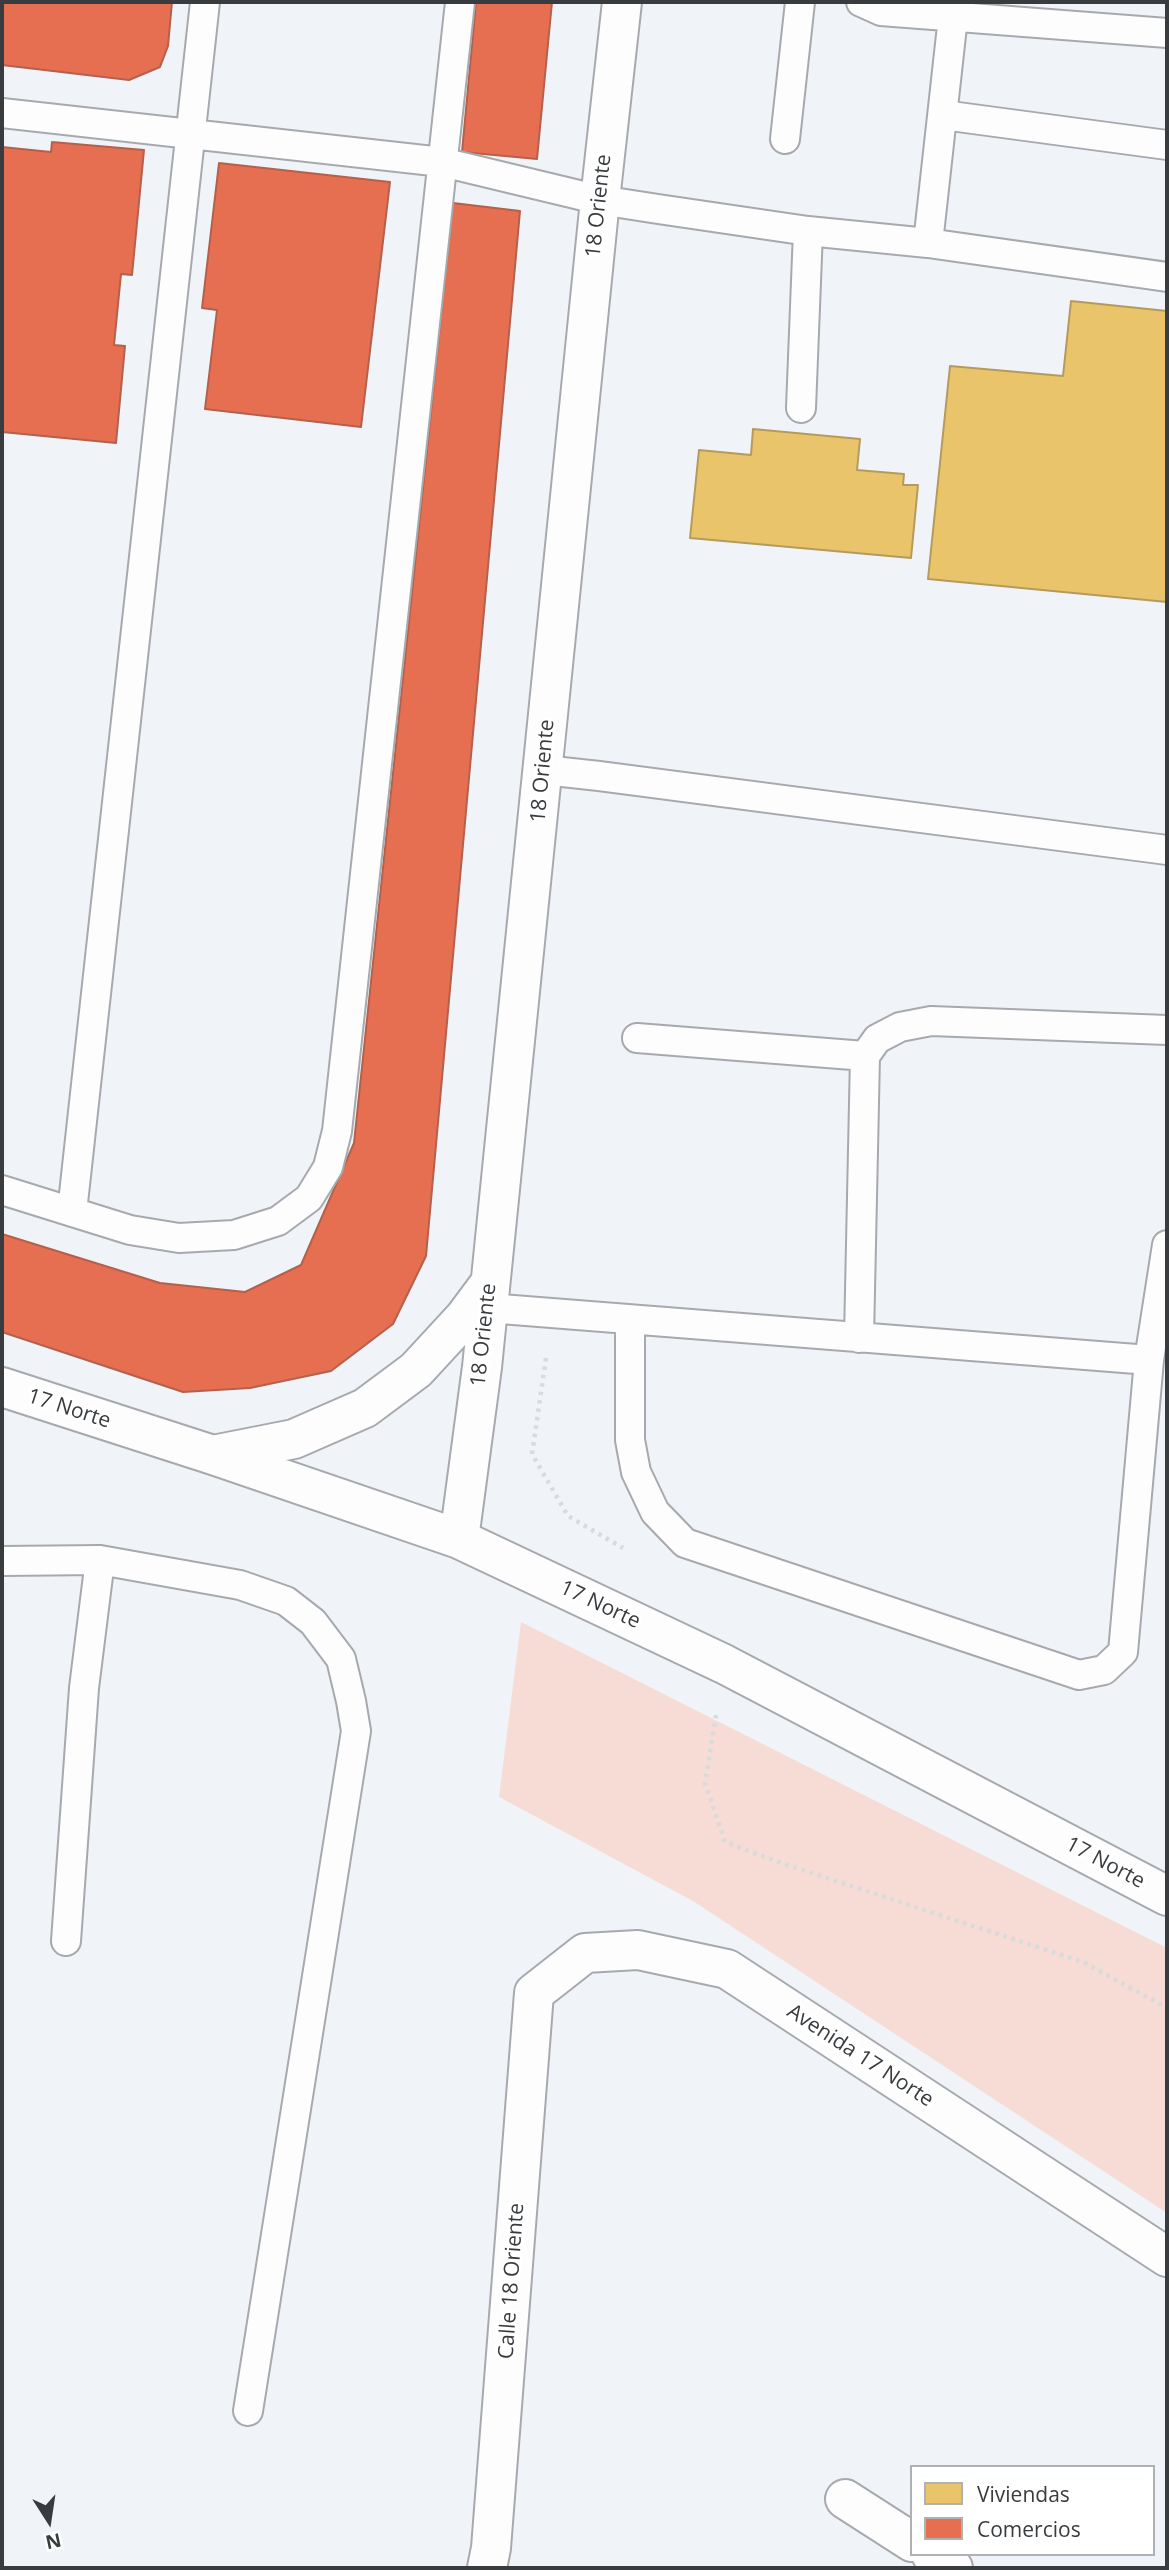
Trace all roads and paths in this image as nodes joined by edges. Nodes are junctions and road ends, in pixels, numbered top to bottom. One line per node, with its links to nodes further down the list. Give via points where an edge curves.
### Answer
1 (205, 2): 10 (lane)
2 (460, 2): 13 (lane)
3 (622, 2): 14 (street, 18 Oriente)
4 (800, 2): 11 (lane)
5 (861, 2): 6 (lane, via 881,11)
6 (953, 16): 7 (lane); 9 (lane)
7 (1167, 33)
8 (2, 113): 10 (lane)
9 (943, 115): 12 (lane); 16 (lane)
10 (191, 134): 13 (lane); 25 (lane)
11 (785, 139)
12 (1167, 145)
13 (442, 162): 14 (lane); 25 (lane, via 339,1117 328,1167 309,1199 278,1221 234,1235 179,1238 130,1230)
14 (600, 200): 15 (lane); 19 (street, 18 Oriente)
15 (808, 231): 16 (lane); 18 (lane)
16 (928, 243): 17 (lane)
17 (1167, 276)
18 (801, 408)
19 (544, 771): 20 (lane); 27 (street, 18 Oriente)
20 (1167, 850)
21 (1167, 1030): 23 (lane, via 931,1021 900,1027 877,1039)
22 (638, 1038): 23 (lane)
23 (864, 1056): 29 (lane)
24 (2, 1190): 25 (lane)
25 (72, 1212)
26 (1167, 1245): 30 (lane)
27 (489, 1296): 28 (lane); 32 (street, via 416,1370 365,1408 294,1439); 33 (street, 18 Oriente)
28 (630, 1320): 29 (lane); 30 (lane, via 630,1440 636,1472 654,1512 685,1542 1079,1675 1104,1670 1123,1652)
29 (859, 1338): 30 (lane)
30 (1149, 1360)
31 (2, 1387): 32 (street, 17 Norte)
32 (213, 1455): 33 (street, 17 Norte)
33 (459, 1539): 36 (street, 17 Norte, via 724,1664)
34 (100, 1560): 35 (lane); 37 (lane, via 84,1688); 40 (lane, via 240,1586 286,1601 313,1622 341,1659 351,1701 356,1731)
35 (2, 1562)
36 (1167, 1896)
37 (66, 1941)
38 (534, 1993): 39 (street, Avenida 17 Norte, via 585,1953 638,1950 727,1969); 44 (street, Calle 18 Oriente)
39 (1167, 2257)
40 (248, 2412)
41 (845, 2499): 42 (street)
42 (910, 2541)
43 (934, 2556): 45 (street)
44 (487, 2568)
45 (953, 2568)

